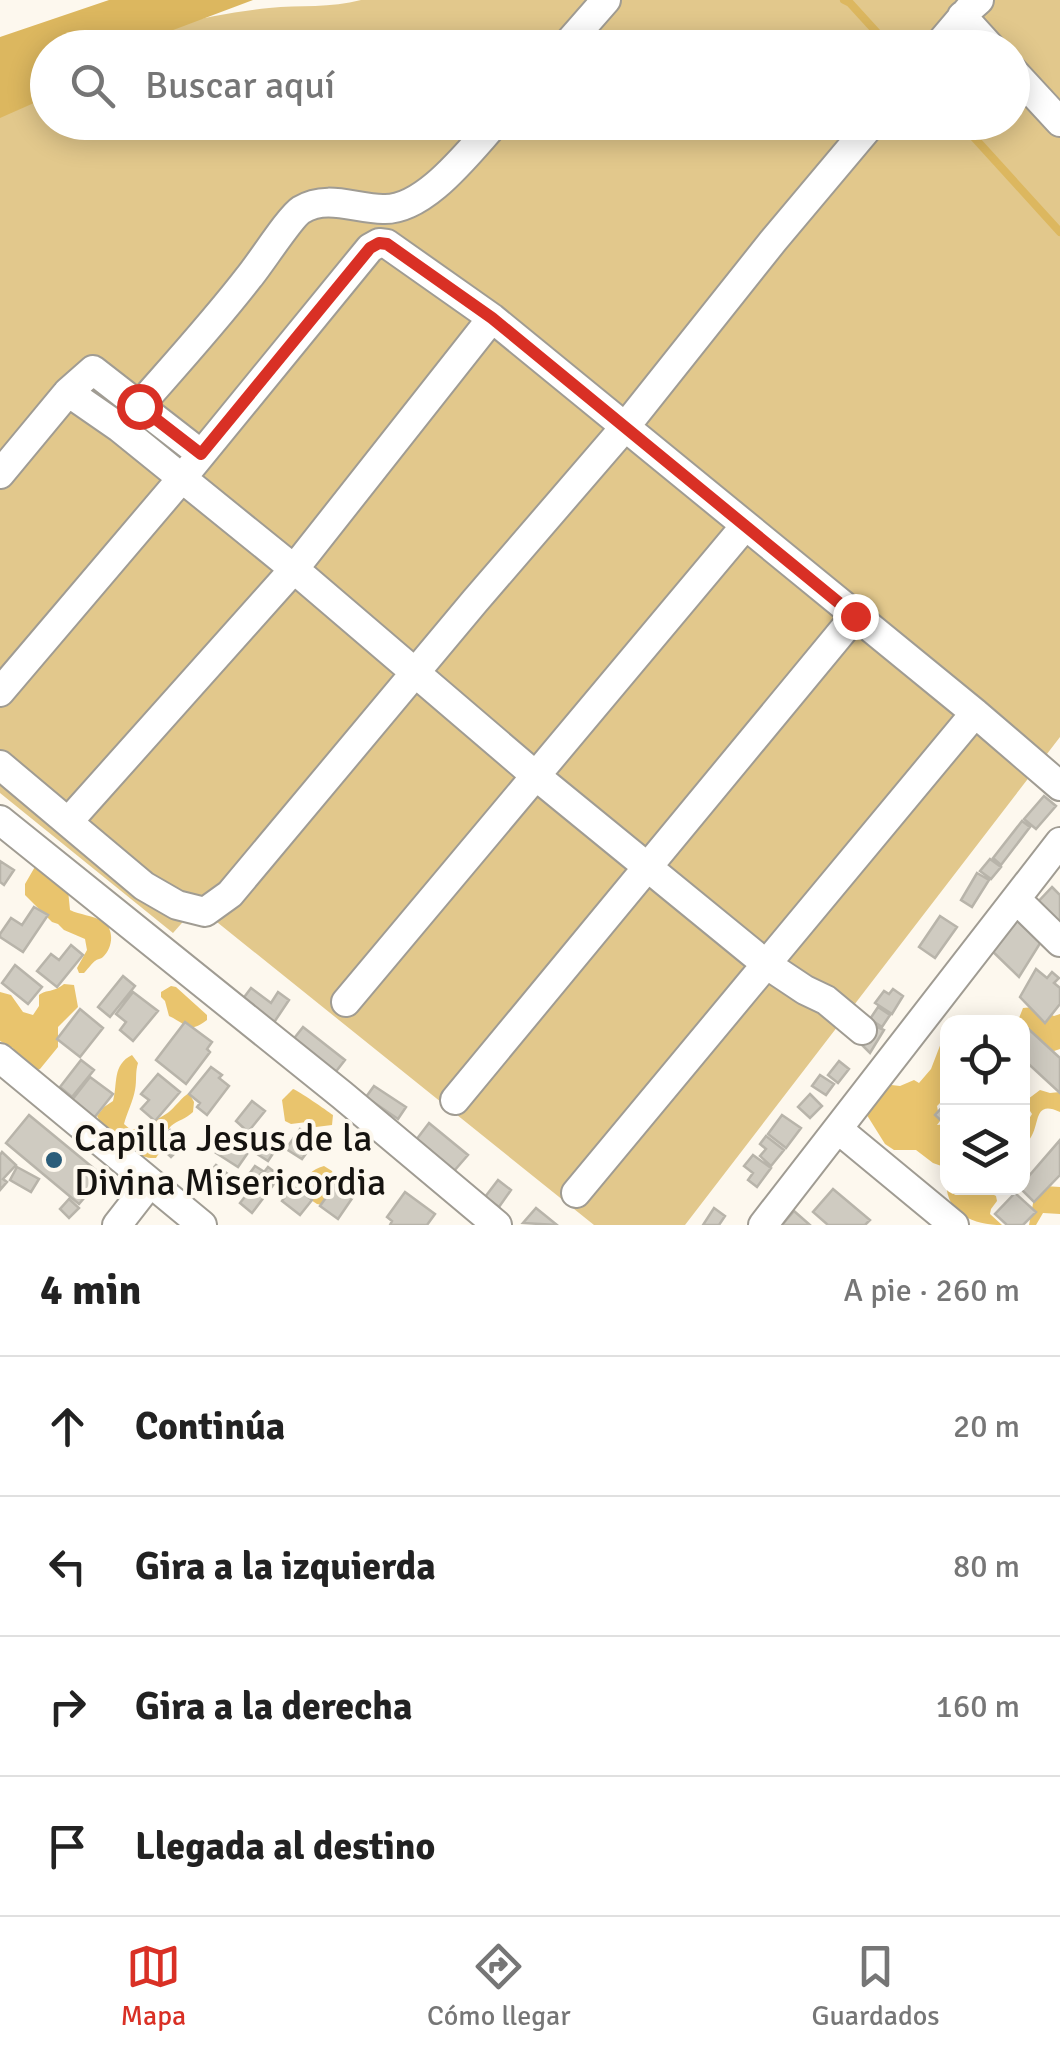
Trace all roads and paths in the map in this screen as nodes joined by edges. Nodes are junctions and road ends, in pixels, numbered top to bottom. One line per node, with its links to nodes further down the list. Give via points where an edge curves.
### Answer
1 (606, 0): 3 (street)
2 (972, 4): 4 (street); 5 (street)
3 (580, 30)
4 (951, 30)
5 (984, 30)
6 (1030, 90): 7 (street)
7 (1060, 122)
8 (479, 140): 12 (street, via 415,200 386,210 345,202 300,210)
9 (858, 140): 13 (street)
10 (492, 318): 13 (street); 15 (street, via 379,243); 19 (street)
11 (68, 392): 12 (street, via 93,370); 14 (street); 16 (street)
12 (139, 406): 14 (street); 15 (street)
13 (625, 427): 18 (street); 21 (street)
14 (120, 428): 17 (street)
15 (201, 454): 17 (street)
16 (0, 474)
17 (182, 478): 19 (street); 22 (street)
18 (745, 526): 20 (street); 25 (street)
19 (294, 568): 21 (street); 28 (street)
20 (855, 616): 23 (street); 30 (street)
21 (417, 673): 25 (street); 28 (street, via 230,894 205,912 144,886)
22 (0, 692)
23 (975, 713): 26 (street); 33 (street)
24 (0, 766): 28 (street)
25 (536, 776): 30 (street); 34 (street)
26 (1060, 786)
27 (0, 820): 43 (street)
28 (68, 822)
29 (1060, 842): 31 (street)
30 (648, 866): 33 (street); 37 (street)
31 (1017, 900): 32 (street); 38 (street)
32 (1060, 942)
33 (766, 964): 35 (street); 40 (street)
34 (346, 1002)
35 (862, 1030)
36 (0, 1058): 39 (street)
37 (455, 1100)
38 (838, 1130): 44 (street); 45 (street)
39 (149, 1184): 41 (street); 42 (street)
40 (576, 1193)
41 (117, 1225)
42 (202, 1225)
43 (497, 1225)
44 (764, 1225)
45 (954, 1225)

